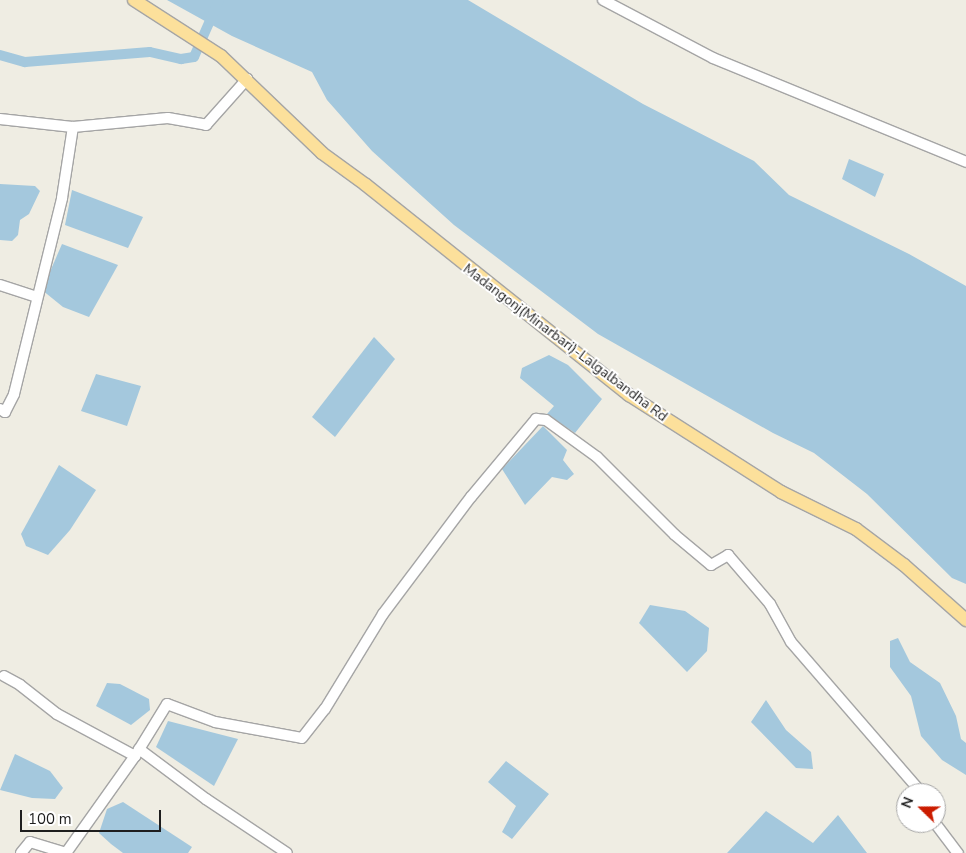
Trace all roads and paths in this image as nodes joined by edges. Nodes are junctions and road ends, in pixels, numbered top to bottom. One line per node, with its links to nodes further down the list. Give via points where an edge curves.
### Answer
1 (134, 0): 3 (main road, Madangonj(Minarbari)-Lalgalbandha Rd, via 221,56)
2 (603, 0): 6 (street, via 714,58)
3 (247, 79): 5 (street, via 206,126 168,118); 10 (main road, Madangonj(Minarbari)-Lalgalbandha Rd, via 322,153 628,395 781,492 856,529 904,565)
4 (0, 119): 5 (street)
5 (73, 128): 8 (street, via 62,198)
6 (966, 162)
7 (0, 285): 8 (street)
8 (36, 297): 9 (street, via 14,394 5,412)
9 (0, 409)
10 (966, 620)
11 (4, 676): 12 (street, via 57,714)
12 (137, 753): 13 (street, via 167,704 215,722 302,738 325,709 383,614 471,497 536,419 546,420 597,457 674,535 711,565 728,555 770,604 791,642); 15 (street, via 66,853 30,842); 16 (street)
13 (913, 783)
14 (943, 833): 17 (street)
15 (21, 853)
16 (287, 853)
17 (958, 853)

